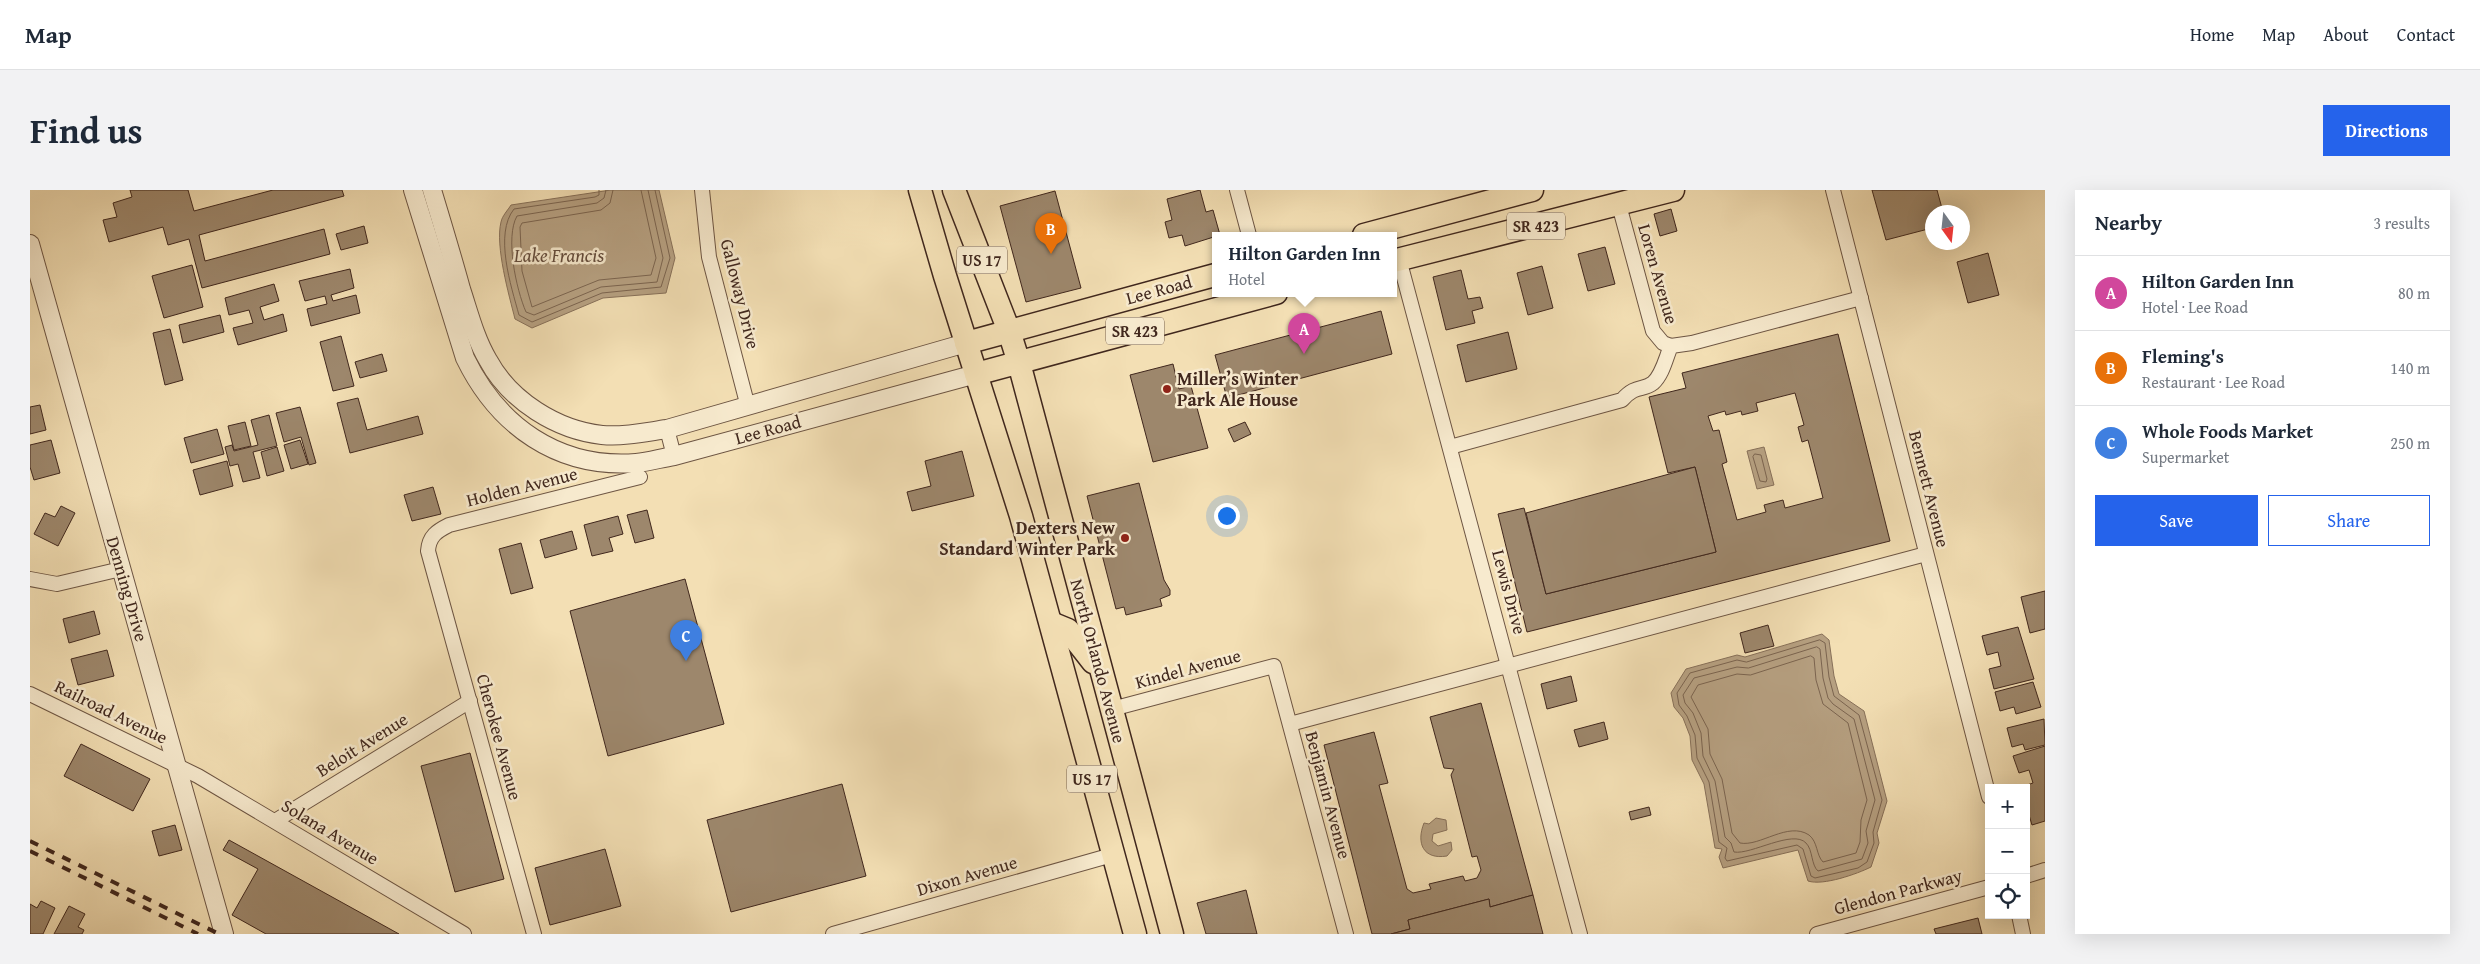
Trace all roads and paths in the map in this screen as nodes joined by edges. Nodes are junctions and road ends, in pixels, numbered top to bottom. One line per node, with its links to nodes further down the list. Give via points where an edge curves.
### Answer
1 (413, 190): 16 (street, Lee Road)
2 (432, 190): 15 (street, Lee Road)
3 (702, 190): 28 (street, Galloway Drive, via 709,256)
4 (920, 190): 24 (main road, North Orlando Avenue / US 17)
5 (954, 190): 23 (main road, North Orlando Avenue / US 17)
6 (1237, 190): 12 (street)
7 (1532, 190): 11 (main road, SR 423)
8 (1673, 190): 10 (main road, SR 423)
9 (1833, 190): 22 (street, Bennett Avenue)
10 (1618, 205): 18 (main road, SR 423); 25 (street, Loren Avenue, via 1653,331)
11 (1436, 217): 13 (main road, SR 423); 17 (main road, via 1410,237)
12 (1248, 232)
13 (1376, 232)
14 (30, 244): 35 (street, Denning Drive)
15 (448, 245): 16 (street); 29 (street, Lee Road, via 478,342 488,362 525,402 548,418 574,429 603,435)
16 (431, 251): 31 (street, Lee Road, via 465,358 488,398 509,420 530,437 579,458 637,463)
17 (1397, 258)
18 (1397, 260)
19 (1397, 263): 30 (street, Lewis Drive)
20 (1212, 276): 23 (main road, Lee Road / SR 423)
21 (1261, 297): 26 (main road, Lee Road / SR 423)
22 (1861, 298): 25 (street, via 1692,344); 34 (street, Bennett Avenue)
23 (1009, 331): 24 (main road, Lee Road / SR 423); 26 (main road, North Orlando Avenue / US 17)
24 (966, 343): 27 (main road, North Orlando Avenue / US 17); 28 (street, Lee Road)
25 (1670, 346): 30 (street, via 1653,383 1632,390 1622,400)
26 (1019, 363): 27 (main road, Lee Road / SR 423); 40 (main road, North Orlando Avenue / US 17)
27 (976, 374): 31 (street, Lee Road); 37 (main road, North Orlando Avenue / US 17)
28 (748, 407): 29 (street, Lee Road)
29 (667, 429): 31 (street)
30 (1450, 447): 38 (street, Lewis Drive)
31 (674, 456)
32 (640, 477): 33 (street, Holden Avenue, via 449,525 432,536)
33 (428, 551): 42 (street, Cherokee Avenue)
34 (1926, 554): 38 (street); 46 (street, Bennett Avenue)
35 (121, 569): 36 (street, via 57,584); 45 (street, Denning Drive)
36 (30, 578)
37 (1051, 623): 40 (main road, via 1068,630); 48 (main road, North Orlando Avenue / US 17)
38 (1509, 665): 44 (street); 60 (street, Lewis Drive)
39 (1274, 666): 43 (street, Kindel Avenue); 44 (street, Benjamin Avenue)
40 (1103, 678): 43 (main road, North Orlando Avenue / US 17)
41 (30, 694): 45 (street, Railroad Avenue)
42 (470, 700): 47 (street, Beloit Avenue); 55 (street, Cherokee Avenue)
43 (1112, 709): 58 (main road, North Orlando Avenue / US 17)
44 (1290, 724): 59 (street, Benjamin Avenue)
45 (175, 764): 47 (street, Solana Avenue); 53 (street, Denning Drive)
46 (1986, 784)
47 (275, 821): 54 (street, Solana Avenue)
48 (1112, 855): 56 (street, Dixon Avenue); 57 (main road, North Orlando Avenue / US 17)
49 (2045, 870): 50 (street)
50 (2030, 875)
51 (1985, 888): 61 (street, Glendon Parkway)
52 (2020, 919): 62 (street)
53 (224, 934)
54 (464, 934)
55 (534, 934)
56 (833, 934)
57 (1135, 934)
58 (1172, 934)
59 (1346, 934)
60 (1580, 934)
61 (1817, 934)
62 (2024, 934)

